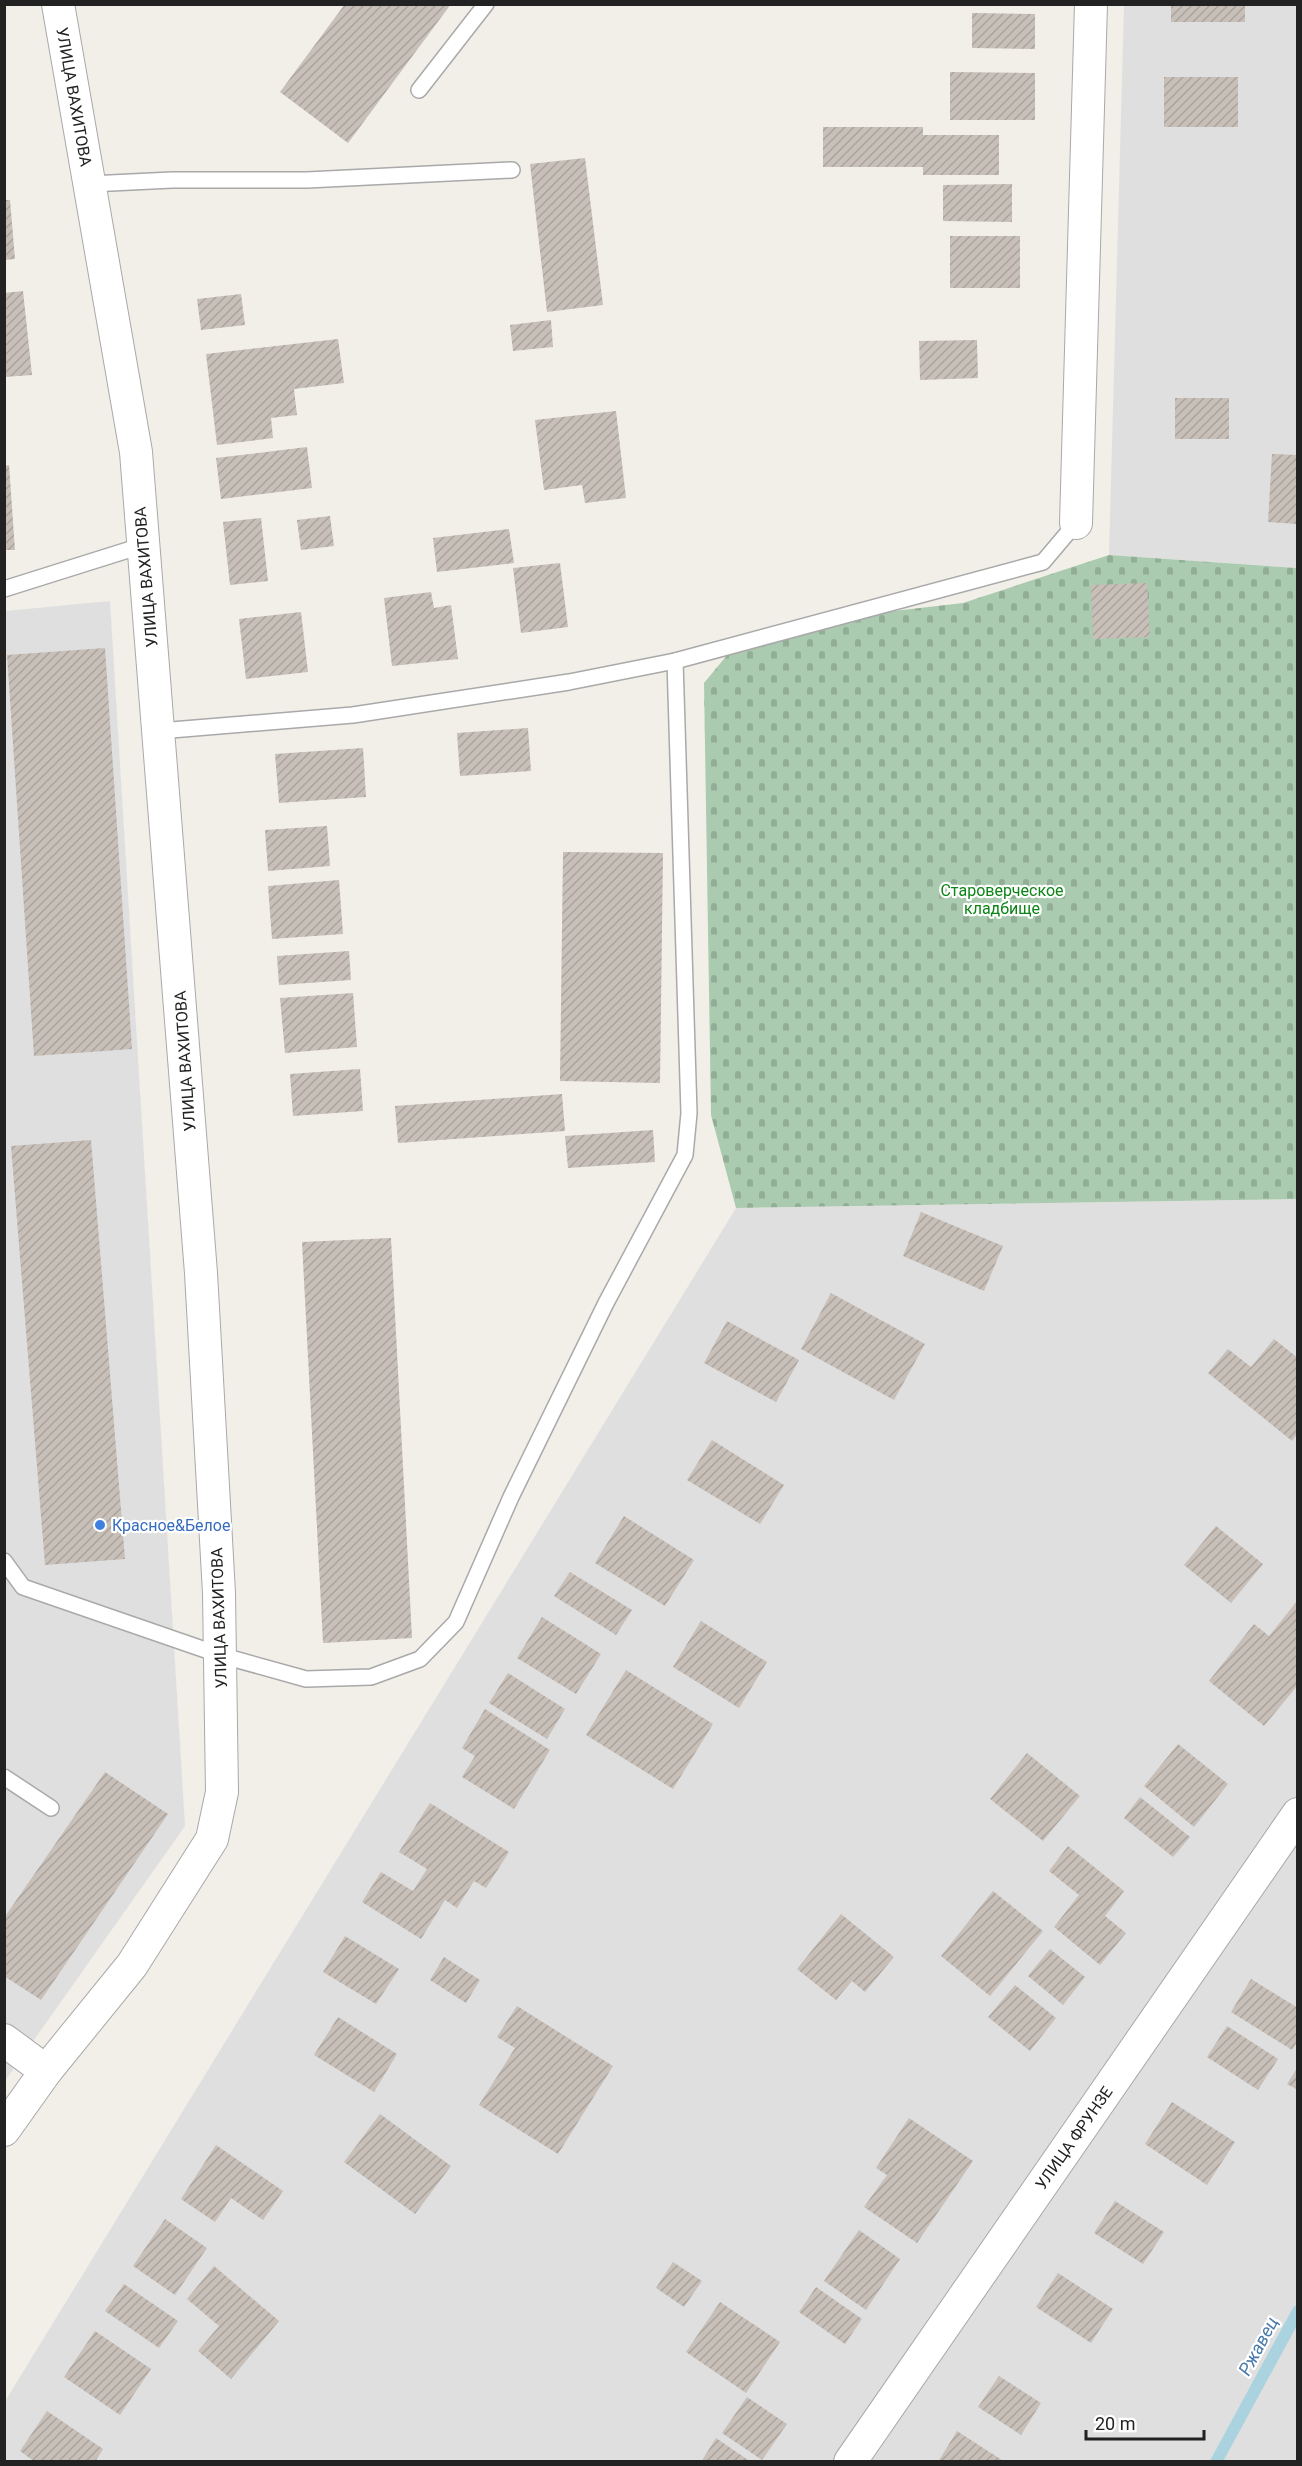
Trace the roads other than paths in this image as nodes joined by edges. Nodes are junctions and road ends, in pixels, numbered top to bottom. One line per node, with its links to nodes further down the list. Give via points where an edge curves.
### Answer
1 (58, 4): 6 (street, УЛИЦА ВАХИТОВА)
2 (486, 4): 4 (lane)
3 (1091, 4): 7 (street)
4 (419, 90)
5 (512, 170): 6 (lane, via 307,180)
6 (90, 184): 8 (street, УЛИЦА ВАХИТОВА, via 136,452)
7 (1076, 524): 10 (lane, via 1043,562)
8 (144, 545): 9 (lane); 11 (street, УЛИЦА ВАХИТОВА)
9 (4, 589)
10 (675, 661): 11 (lane, via 353,716); 13 (lane, via 689,1113 685,1155 606,1303 511,1497 456,1622 420,1659 371,1677 306,1679)
11 (159, 731): 13 (street, УЛИЦА ВАХИТОВА, via 201,1273)
12 (4, 1561): 13 (lane, via 23,1587)
13 (220, 1655): 18 (street, УЛИЦА ВАХИТОВА, via 222,1792 212,1839 132,1965)
14 (4, 1777): 15 (lane)
15 (51, 1808)
16 (1298, 1814): 20 (street, УЛИЦА ФРУНЗЕ)
17 (4, 2040): 18 (street)
18 (46, 2071): 19 (street, УЛИЦА ВАХИТОВА)
19 (4, 2130)
20 (850, 2462)

